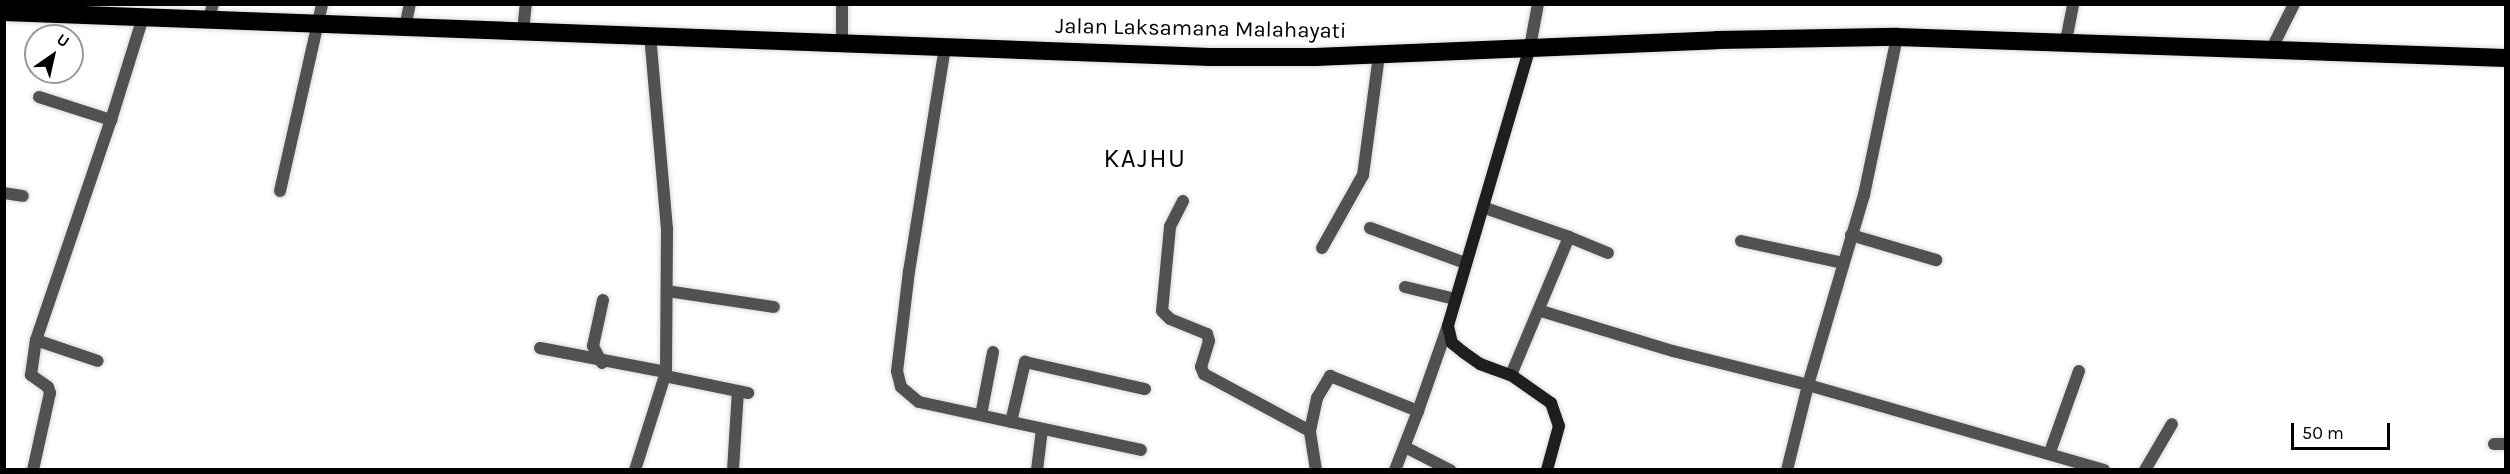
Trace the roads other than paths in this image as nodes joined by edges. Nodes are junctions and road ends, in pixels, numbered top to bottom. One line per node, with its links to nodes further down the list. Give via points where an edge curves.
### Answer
1 (322, 4): 11 (street)
2 (410, 4): 12 (street)
3 (526, 4): 13 (street)
4 (842, 4): 17 (street)
5 (1538, 4): 19 (street)
6 (2073, 4): 16 (street)
7 (2294, 4): 20 (street)
8 (211, 11): 10 (highway, Jalan Laksamana Malahayati); 11 (highway, Jalan Laksamana Malahayati)
9 (4, 12): 10 (highway, Jalan Laksamana Malahayati)
10 (143, 17): 24 (street)
11 (318, 23): 12 (highway, Jalan Laksamana Malahayati); 25 (street)
12 (405, 27): 13 (highway, Jalan Laksamana Malahayati)
13 (523, 32): 14 (highway, Jalan Laksamana Malahayati)
14 (650, 35): 17 (highway, Jalan Laksamana Malahayati); 40 (street, via 666,229)
15 (1897, 37): 16 (highway, Jalan Laksamana Malahayati); 19 (highway, Jalan Laksamana Malahayati); 31 (street, via 1864,195)
16 (2066, 41): 20 (highway, Jalan Laksamana Malahayati)
17 (842, 42): 18 (highway, Jalan Laksamana Malahayati)
18 (945, 47): 21 (highway, Jalan Laksamana Malahayati, via 1231,58); 57 (street, via 897,371 901,387 912,398)
19 (1530, 48): 21 (highway, Jalan Laksamana Malahayati); 29 (street)
20 (2272, 48): 22 (highway, Jalan Laksamana Malahayati)
21 (1380, 55): 34 (street, via 1363,175)
22 (2505, 58)
23 (39, 97): 24 (street)
24 (111, 120): 46 (street)
25 (280, 191)
26 (4, 193): 27 (street)
27 (23, 196)
28 (1183, 201): 61 (street, via 1170,228 1162,311 1207,334 1209,341 1201,366 1204,374)
29 (1485, 208): 32 (street); 37 (street)
30 (1370, 228): 37 (street)
31 (1851, 235): 36 (street); 38 (street)
32 (1569, 237): 35 (street); 44 (street)
33 (1741, 241): 38 (street)
34 (1322, 248)
35 (1608, 253)
36 (1936, 260)
37 (1465, 263): 41 (street)
38 (1843, 263): 54 (street)
39 (1404, 287): 41 (street)
40 (667, 291): 43 (street); 52 (street)
41 (1455, 299): 45 (street)
42 (603, 300): 50 (street, via 593,346)
43 (774, 308)
44 (1541, 310): 53 (street); 54 (street, via 1673,351)
45 (1448, 326): 53 (street, via 1452,343 1463,352 1480,364); 56 (street)
46 (36, 340): 49 (street); 65 (street, via 31,375 50,393)
47 (540, 348): 50 (street)
48 (993, 352): 57 (street)
49 (98, 361)
50 (602, 363): 52 (street)
51 (2079, 371): 64 (street)
52 (665, 374): 66 (street); 67 (street, via 743,392)
53 (1511, 375): 72 (street, via 1539,392 1558,415)
54 (1808, 385): 64 (street); 73 (street)
55 (1144, 389): 58 (street, via 1025,362)
56 (1418, 411): 61 (street, via 1330,376 1324,380); 62 (street)
57 (981, 415): 58 (street)
58 (1011, 422): 60 (street)
59 (2172, 424): 75 (street)
60 (1042, 429): 63 (street); 68 (street)
61 (1310, 430): 69 (street)
62 (1405, 447): 70 (street); 71 (street)
63 (1141, 450)
64 (2050, 452): 74 (street)
65 (33, 470)
66 (635, 470)
67 (733, 470)
68 (1037, 470)
69 (1316, 470)
70 (1395, 470)
71 (1450, 470)
72 (1548, 470)
73 (1787, 470)
74 (2104, 470)
75 (2145, 470)

